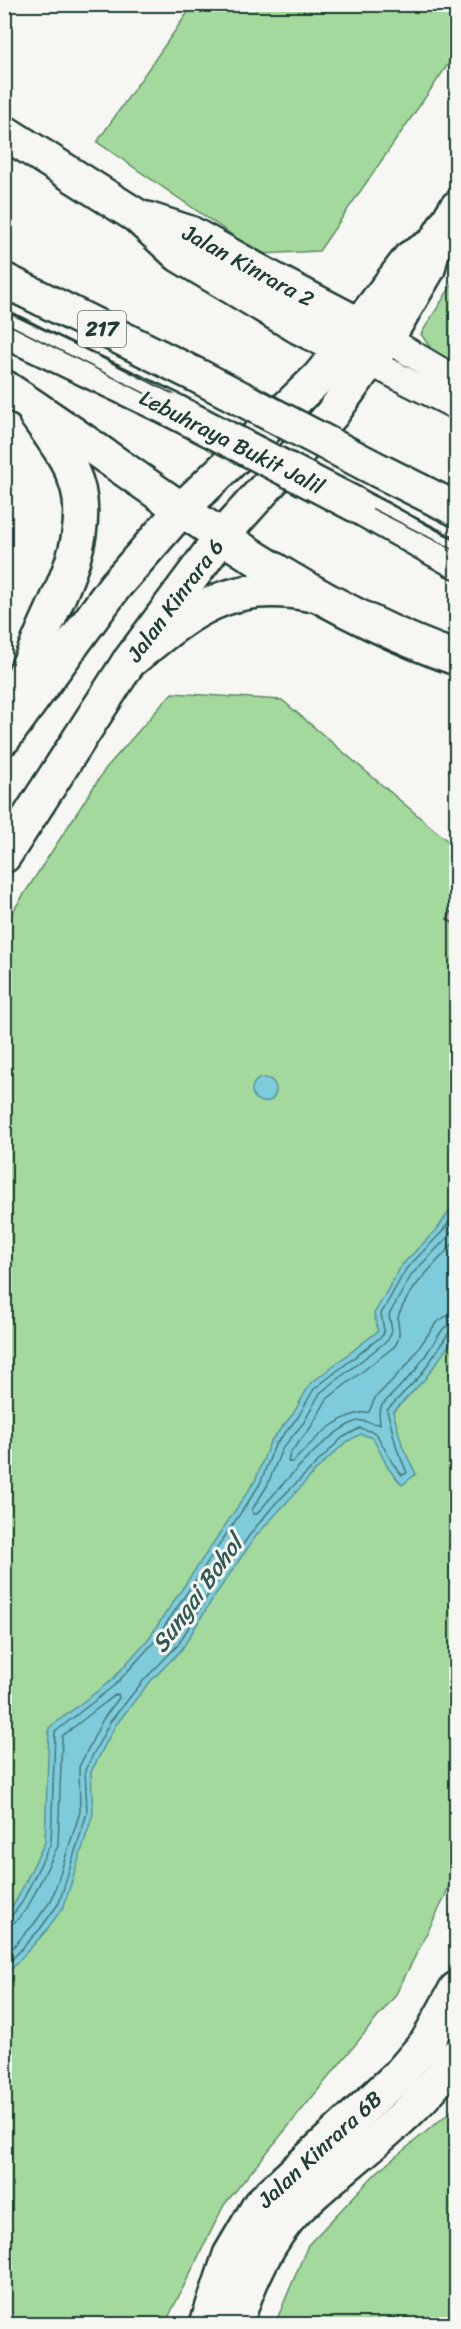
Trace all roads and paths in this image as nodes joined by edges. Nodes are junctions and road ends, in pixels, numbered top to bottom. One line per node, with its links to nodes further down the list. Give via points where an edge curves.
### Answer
1 (4, 132): 5 (main road, Jalan Kinrara 2, via 136,216 179,255 267,308)
2 (456, 208): 5 (main road, via 434,244 410,258)
3 (4, 280): 10 (main road, Lebuhraya Bukit Jalil / 217, bridge)
4 (4, 330): 12 (main road, Lebuhraya Bukit Jalil / 217, bridge, via 174,411)
5 (364, 343): 6 (street); 8 (street); 9 (main road, via 318,378); 11 (main road, Jalan Kinrara 6, via 332,414)
6 (456, 380)
7 (15, 393): 9 (main road); 16 (main road, via 52,437 70,468 80,499 80,533 70,572)
8 (456, 406)
9 (183, 508): 11 (main road); 17 (main road, via 115,586)
10 (456, 508)
11 (222, 536): 13 (main road); 15 (main road, Jalan Kinrara 6)
12 (456, 561)
13 (321, 597): 14 (main road); 15 (main road, via 266,590 216,601 184,617)
14 (456, 658)
15 (128, 663): 18 (main road, Jalan Kinrara 6)
16 (4, 720)
17 (4, 738)
18 (4, 856)
19 (456, 1989): 21 (main road, Jalan Kinrara 6B, via 427,2042 398,2076 260,2204 230,2255)
20 (456, 2056): 22 (main road, Jalan Kinrara 6B, via 440,2080 372,2146 297,2209 262,2256)
21 (207, 2325)
22 (236, 2325)

